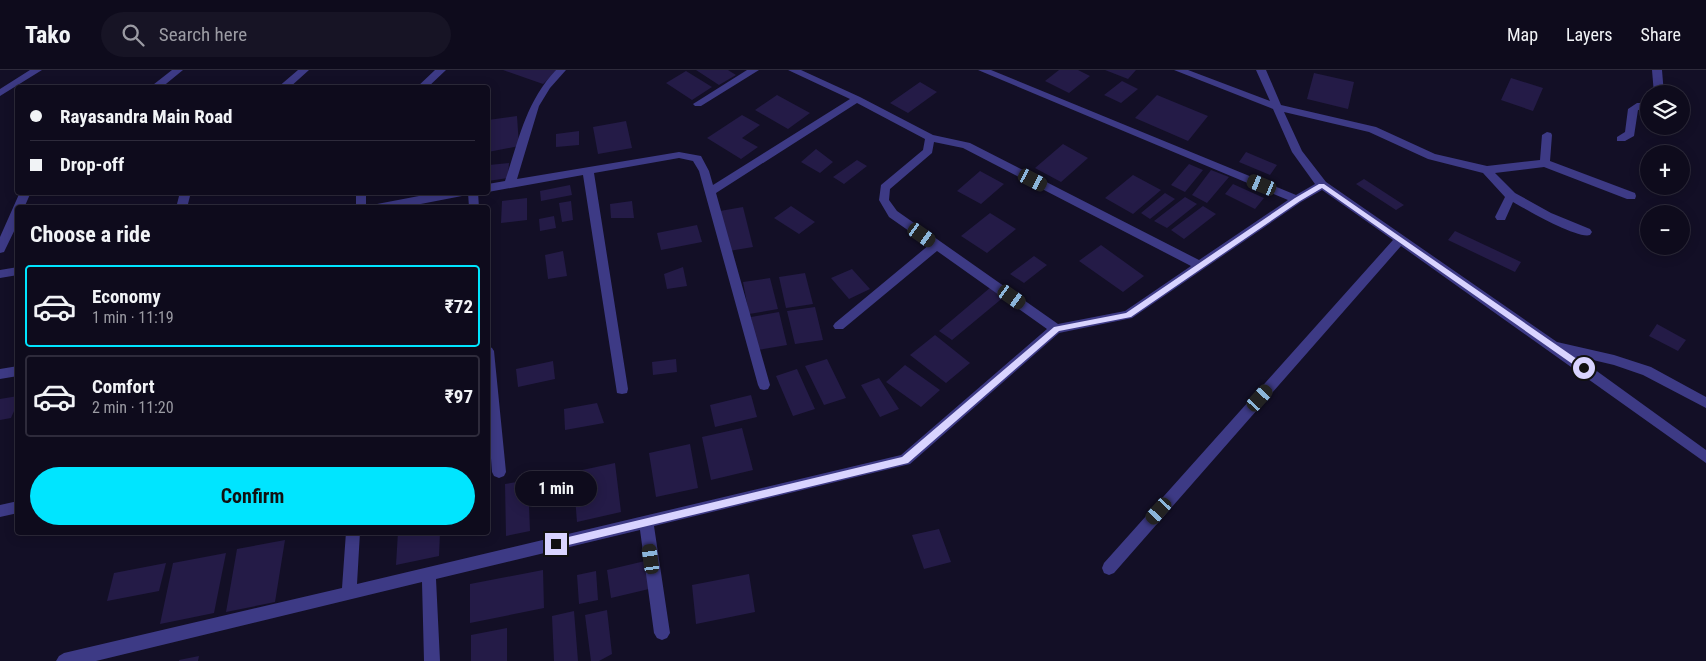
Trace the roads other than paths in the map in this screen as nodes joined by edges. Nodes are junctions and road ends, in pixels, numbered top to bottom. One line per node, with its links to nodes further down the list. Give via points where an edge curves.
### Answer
1 (37, 70): 16 (street)
2 (178, 70): 12 (street)
3 (304, 70): 13 (street)
4 (441, 70): 14 (street)
5 (561, 70): 27 (street, via 534,106)
6 (754, 70): 18 (street)
7 (792, 70): 17 (street)
8 (982, 70): 34 (street)
9 (1179, 70): 20 (street)
10 (1261, 70): 20 (street)
11 (1657, 70): 15 (street)
12 (158, 85)
13 (286, 85)
14 (424, 85)
15 (1658, 85)
16 (0, 93)
17 (857, 99): 22 (street); 30 (street)
18 (698, 104)
19 (1640, 106): 23 (street, via 1633,109 1630,134)
20 (1277, 107): 26 (street, via 1360,124 1432,156); 28 (street, via 1297,152)
21 (1547, 135): 24 (street)
22 (930, 138): 40 (street, via 928,151 885,188 884,200 893,214); 42 (street, via 966,145)
23 (1621, 139)
24 (1545, 163): 26 (street); 33 (street)
25 (588, 170): 27 (street); 30 (street, via 679,155 697,158); 52 (street)
26 (1487, 170): 32 (street)
27 (510, 184): 29 (street)
28 (1322, 185): 34 (street); 39 (street)
29 (490, 188)
30 (710, 192): 51 (street)
31 (446, 195): 35 (street)
32 (1511, 196): 37 (street); 38 (street, via 1546,216)
33 (1631, 196)
34 (1297, 199): 42 (street)
35 (393, 205)
36 (15, 216): 41 (street)
37 (1501, 217)
38 (1586, 232)
39 (1400, 240): 47 (street); 60 (street)
40 (937, 245): 45 (street); 46 (street)
41 (0, 248)
42 (1200, 266): 46 (street, via 1128,315)
43 (15, 272): 44 (street)
44 (0, 274)
45 (839, 326)
46 (1056, 329): 58 (street, via 905,460)
47 (1553, 346): 53 (street, via 1647,371); 54 (street)
48 (15, 372): 50 (street)
49 (490, 373): 55 (street)
50 (0, 374)
51 (764, 385)
52 (622, 389)
53 (1706, 403)
54 (1706, 457)
55 (499, 472)
56 (15, 508): 57 (street)
57 (0, 511)
58 (646, 522): 61 (street); 63 (street)
59 (353, 535): 62 (street)
60 (1109, 568)
61 (429, 574): 62 (street); 65 (street)
62 (349, 593): 64 (street)
63 (662, 633)
64 (66, 661)
65 (432, 661)

